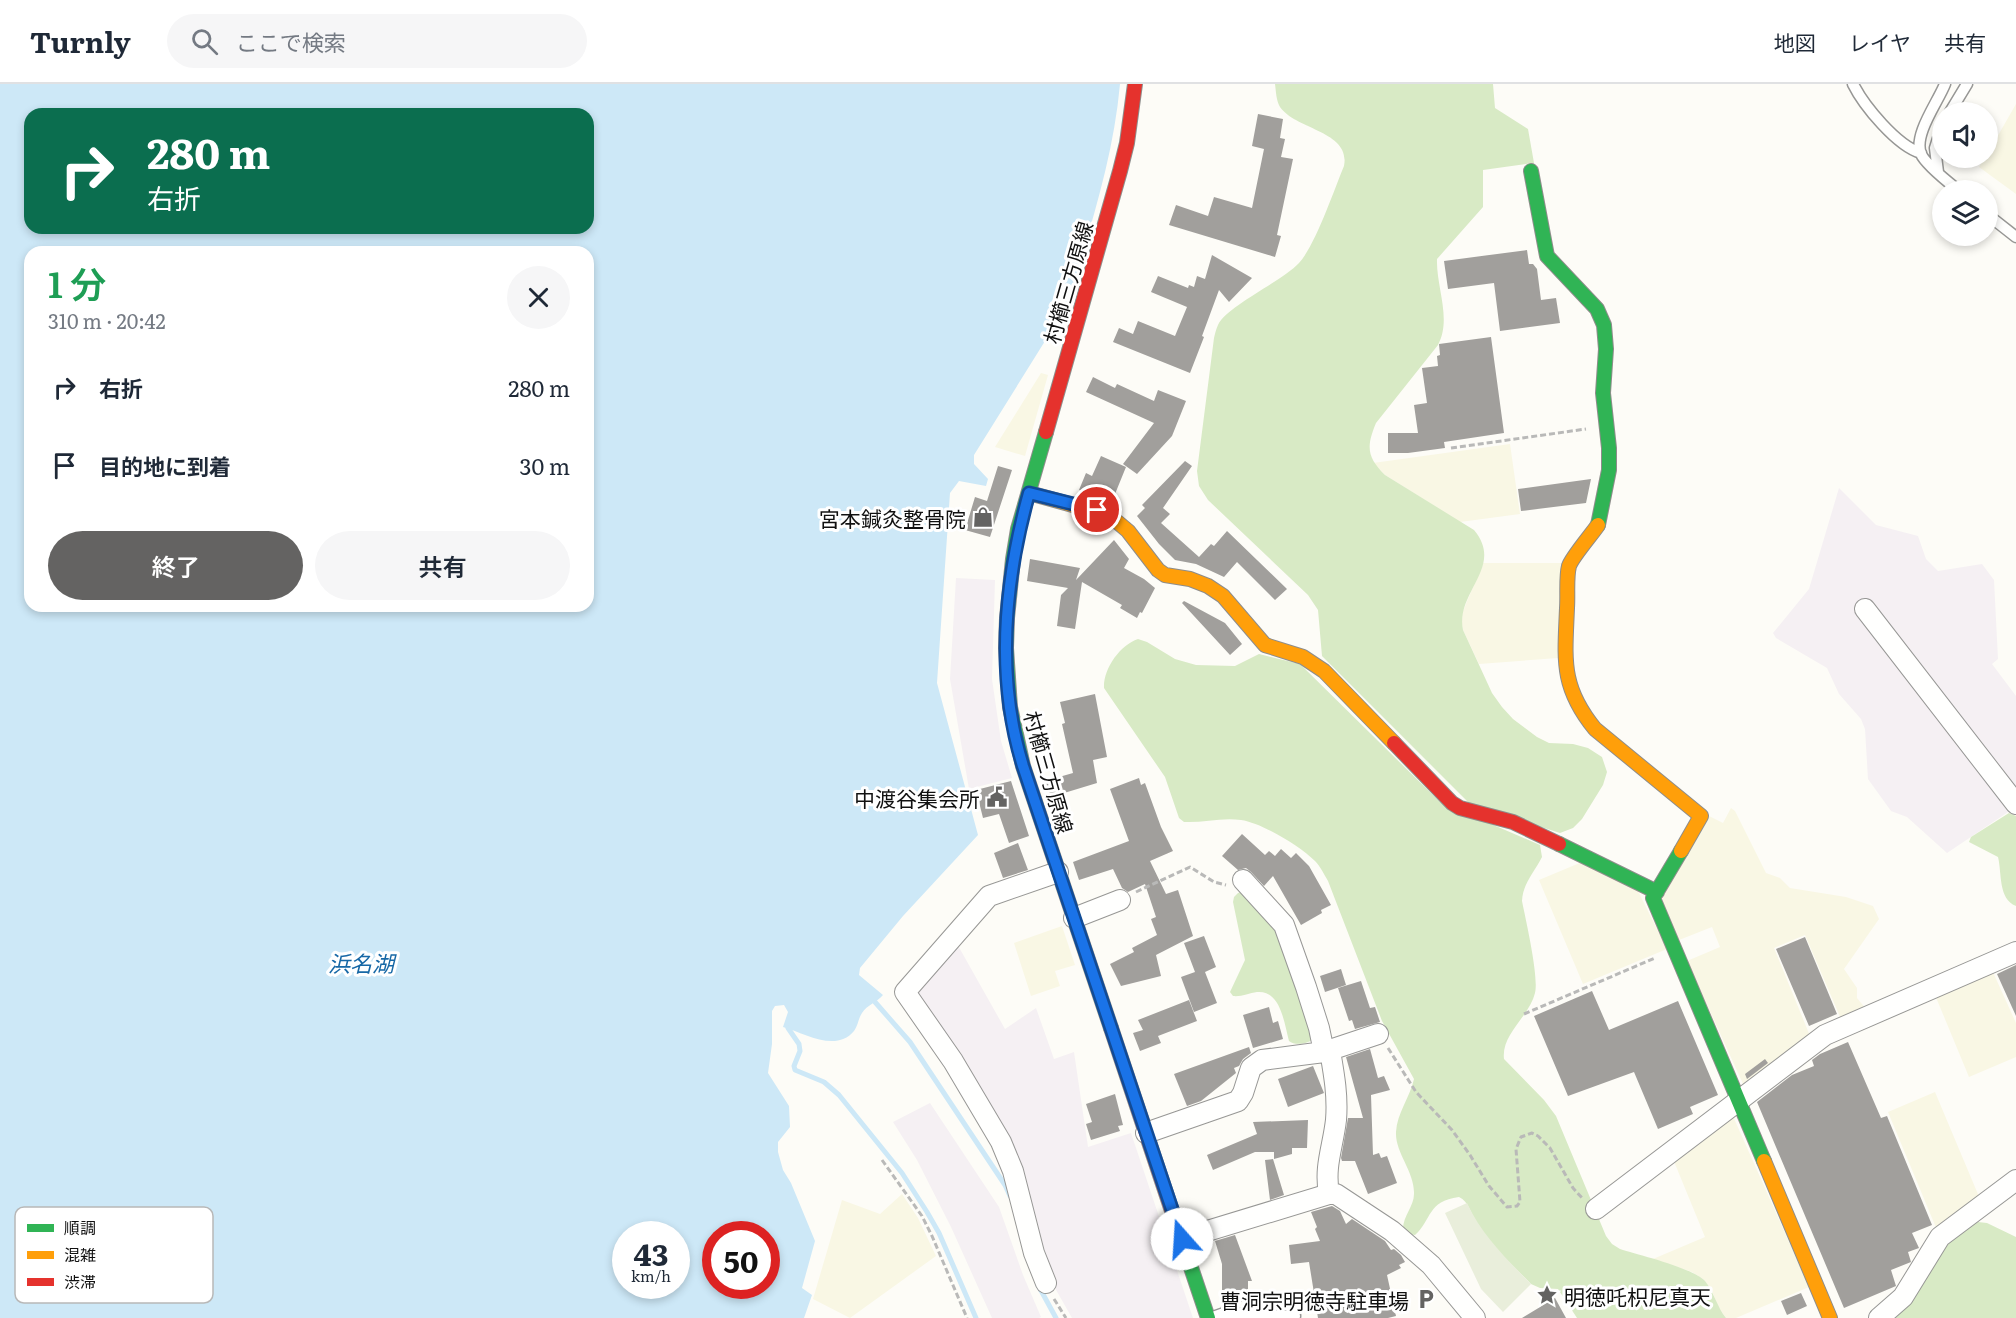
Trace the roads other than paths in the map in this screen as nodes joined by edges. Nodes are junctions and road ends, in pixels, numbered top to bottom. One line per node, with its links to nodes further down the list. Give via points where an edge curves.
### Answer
1 (1135, 84): 15 (street, 村櫛三方原線, via 1119,176)
2 (1853, 84): 8 (lane, via 1873,114 1909,150)
3 (1945, 84): 8 (lane, via 1922,134)
4 (1967, 84): 6 (lane)
5 (1974, 84): 6 (lane)
6 (1962, 95): 7 (lane)
7 (1957, 102)
8 (1921, 153): 11 (lane)
9 (1938, 168): 11 (lane)
10 (1531, 171): 20 (street, via 1547,256 1602,316 1605,340 1604,393 1610,459 1602,514 1569,565 1567,677 1582,713 1595,729 1701,816)
11 (1938, 172): 12 (lane)
12 (1947, 180)
13 (1998, 222): 14 (lane)
14 (2016, 237)
15 (1029, 493): 18 (street, 村櫛三方原線, via 1018,529 1009,588 1006,678 1014,737); 20 (street, via 1109,515 1128,531 1158,570 1208,586 1223,596 1265,645 1303,657 1324,671 1452,803 1534,831)
16 (1865, 609): 17 (street)
17 (2016, 804)
18 (1058, 872): 22 (street, 村櫛三方原線); 32 (street, via 989,896 905,992 953,1061 969,1101 1007,1156)
19 (1243, 880): 25 (street, via 1284,925)
20 (1657, 892): 26 (street, via 1653,898)
21 (1120, 900): 22 (street)
22 (1074, 918): 27 (street, 村櫛三方原線)
23 (2016, 952): 26 (street, via 1825,1035)
24 (1378, 1034): 25 (street)
25 (1327, 1052): 27 (street, via 1262,1060 1251,1068 1238,1101); 29 (street, via 1337,1100 1328,1159)
26 (1738, 1100): 30 (street); 36 (street)
27 (1146, 1133): 31 (street, 村櫛三方原線)
28 (2016, 1180): 37 (street, via 1940,1237 1903,1297)
29 (1329, 1194): 31 (street); 35 (street, via 1342,1196 1392,1231 1437,1271)
30 (1596, 1209)
31 (1182, 1239): 34 (street, 村櫛三方原線)
32 (1046, 1283)
33 (1295, 1316): 34 (lane, via 1224,1313)
34 (1209, 1318)
35 (1475, 1318)
36 (1830, 1318)
37 (1879, 1318)

